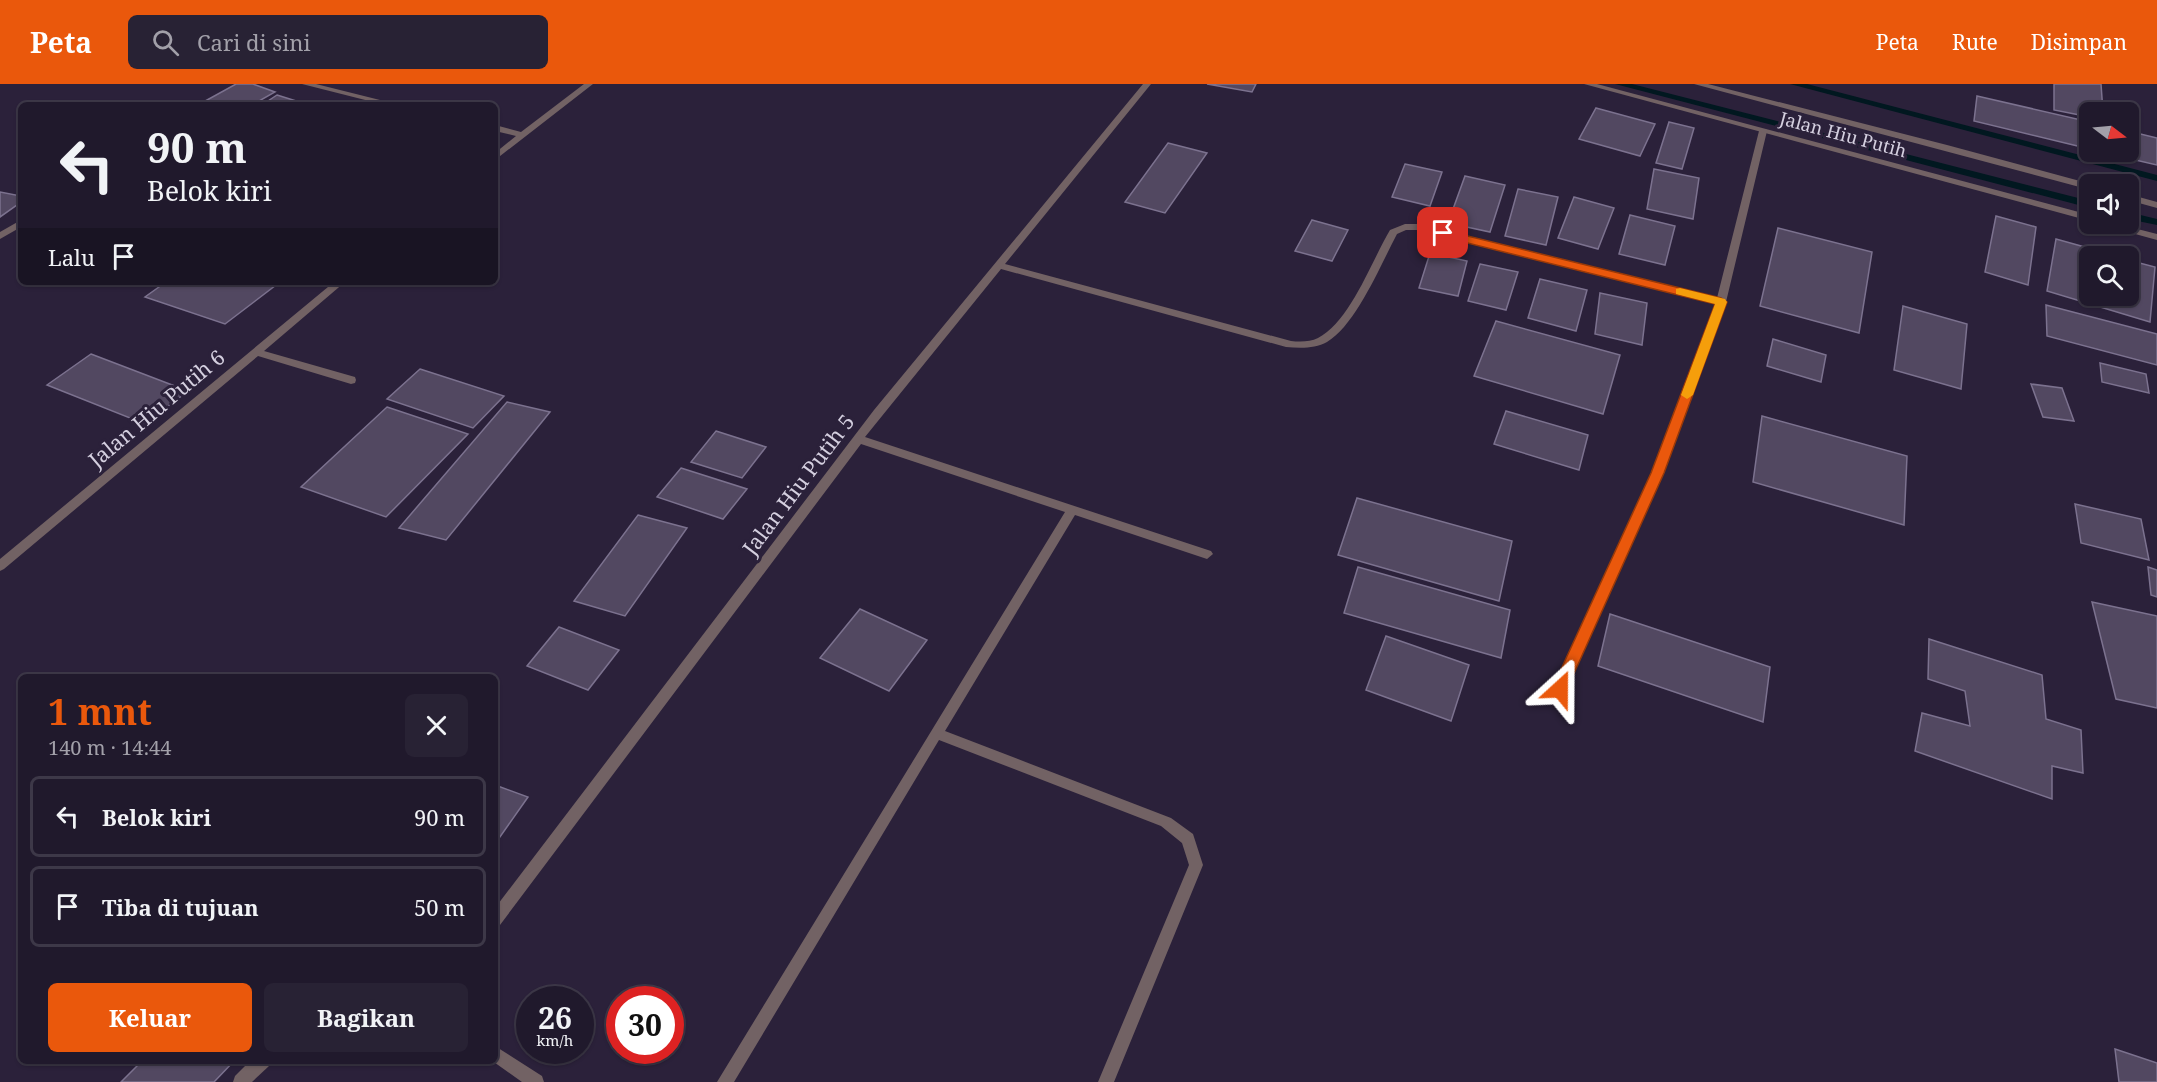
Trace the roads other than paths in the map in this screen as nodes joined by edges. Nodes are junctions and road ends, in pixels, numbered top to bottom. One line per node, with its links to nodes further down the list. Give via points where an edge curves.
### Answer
1 (306, 84): 6 (street)
2 (589, 84): 9 (street)
3 (1147, 84): 19 (street, Jalan Hiu Putih 5)
4 (1588, 84): 8 (street, Jalan Hiu Putih)
5 (1698, 84): 11 (street, Jalan Hiu Putih)
6 (383, 102)
7 (498, 129): 9 (street)
8 (1763, 131): 14 (street, Jalan Hiu Putih); 21 (street)
9 (522, 135): 10 (street)
10 (498, 155)
11 (2079, 184)
12 (2139, 200): 13 (street)
13 (2157, 205)
14 (2079, 215)
15 (18, 225): 17 (street)
16 (2139, 232): 18 (street)
17 (0, 237)
18 (2157, 237)
19 (999, 265): 21 (street, via 1286,344 1308,345 1324,340 1344,323 1393,232 1405,227 1418,227); 24 (street, Jalan Hiu Putih 5)
20 (336, 285): 22 (street, Jalan Hiu Putih 6)
21 (1721, 302): 28 (street, via 1657,473)
22 (256, 351): 23 (street); 27 (street, Jalan Hiu Putih 6)
23 (351, 381)
24 (858, 439): 25 (street); 30 (street, Jalan Hiu Putih 5)
25 (1072, 510): 26 (street); 29 (street)
26 (1207, 554)
27 (0, 566)
28 (1560, 689)
29 (936, 733): 35 (street); 36 (street, via 1166,822 1188,839 1196,865)
30 (498, 916)
31 (498, 1056): 34 (street)
32 (259, 1064): 33 (street)
33 (241, 1082)
34 (536, 1082)
35 (725, 1082)
36 (1106, 1082)

